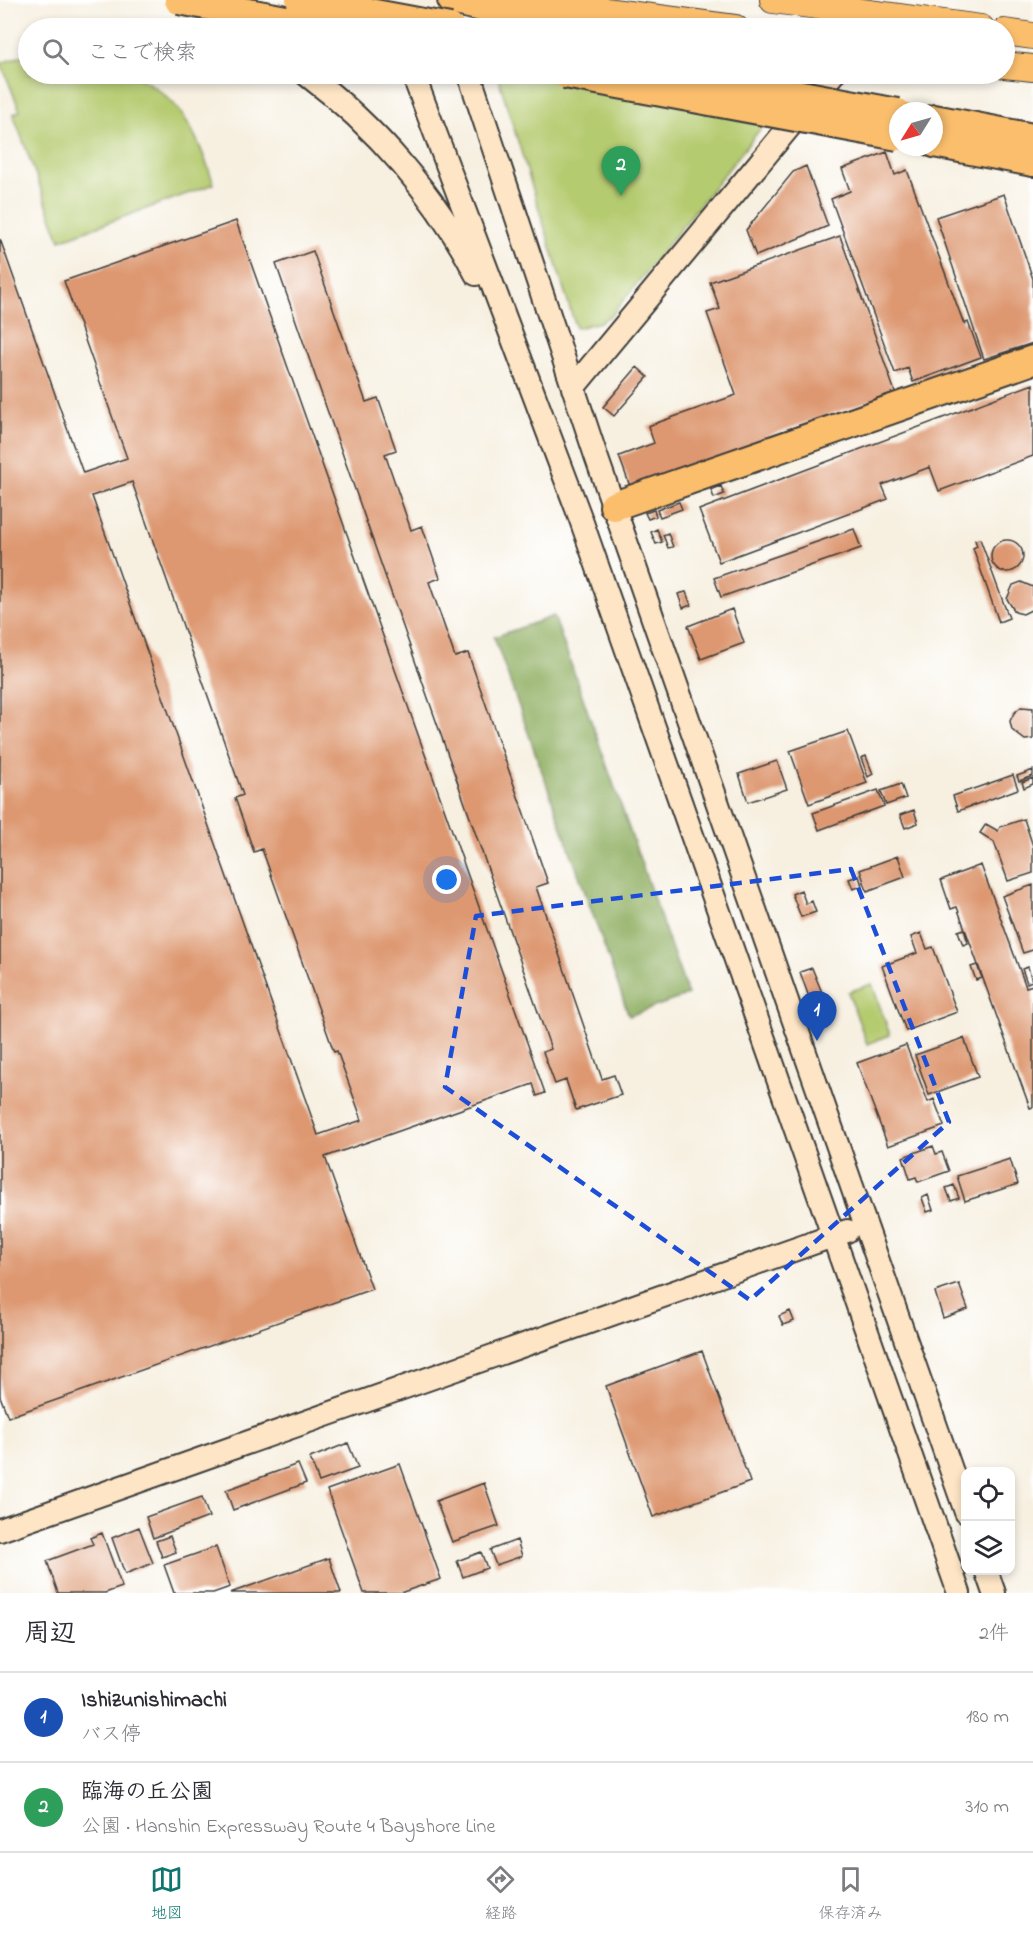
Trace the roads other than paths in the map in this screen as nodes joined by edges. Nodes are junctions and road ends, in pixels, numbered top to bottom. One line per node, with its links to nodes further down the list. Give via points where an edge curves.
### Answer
1 (179, 0): 10 (highway, bridge)
2 (192, 0): 9 (street)
3 (300, 0): 12 (highway, bridge)
4 (385, 0): 11 (street)
5 (446, 0): 13 (street)
6 (452, 0): 14 (highway)
7 (522, 0): 15 (main road)
8 (773, 0): 16 (main road)
9 (224, 18)
10 (275, 18)
11 (392, 18)
12 (398, 18)
13 (450, 18)
14 (528, 18)
15 (659, 18)
16 (907, 18)
17 (1015, 33): 18 (main road)
18 (1033, 36)
19 (1015, 66): 20 (main road)
20 (1033, 68)
21 (317, 84): 36 (street, via 378,138 448,226)
22 (417, 84): 36 (street)
23 (472, 84): 37 (street)
24 (619, 84): 31 (highway, bridge)
25 (743, 84): 29 (highway, bridge)
26 (779, 84): 28 (highway)
27 (825, 84): 37 (street)
28 (889, 107)
29 (889, 111)
30 (943, 120): 32 (highway)
31 (889, 134)
32 (1025, 136)
33 (943, 145): 34 (highway)
34 (1033, 162)
35 (1033, 360): 38 (highway)
36 (530, 380): 39 (street)
37 (573, 388): 38 (street)
38 (614, 506): 39 (street); 40 (street)
39 (580, 517): 41 (street)
40 (865, 1224): 41 (street); 42 (street)
41 (834, 1235): 43 (street); 45 (street)
42 (961, 1498)
43 (0, 1530)
44 (988, 1575): 46 (street)
45 (959, 1593)
46 (994, 1593)

